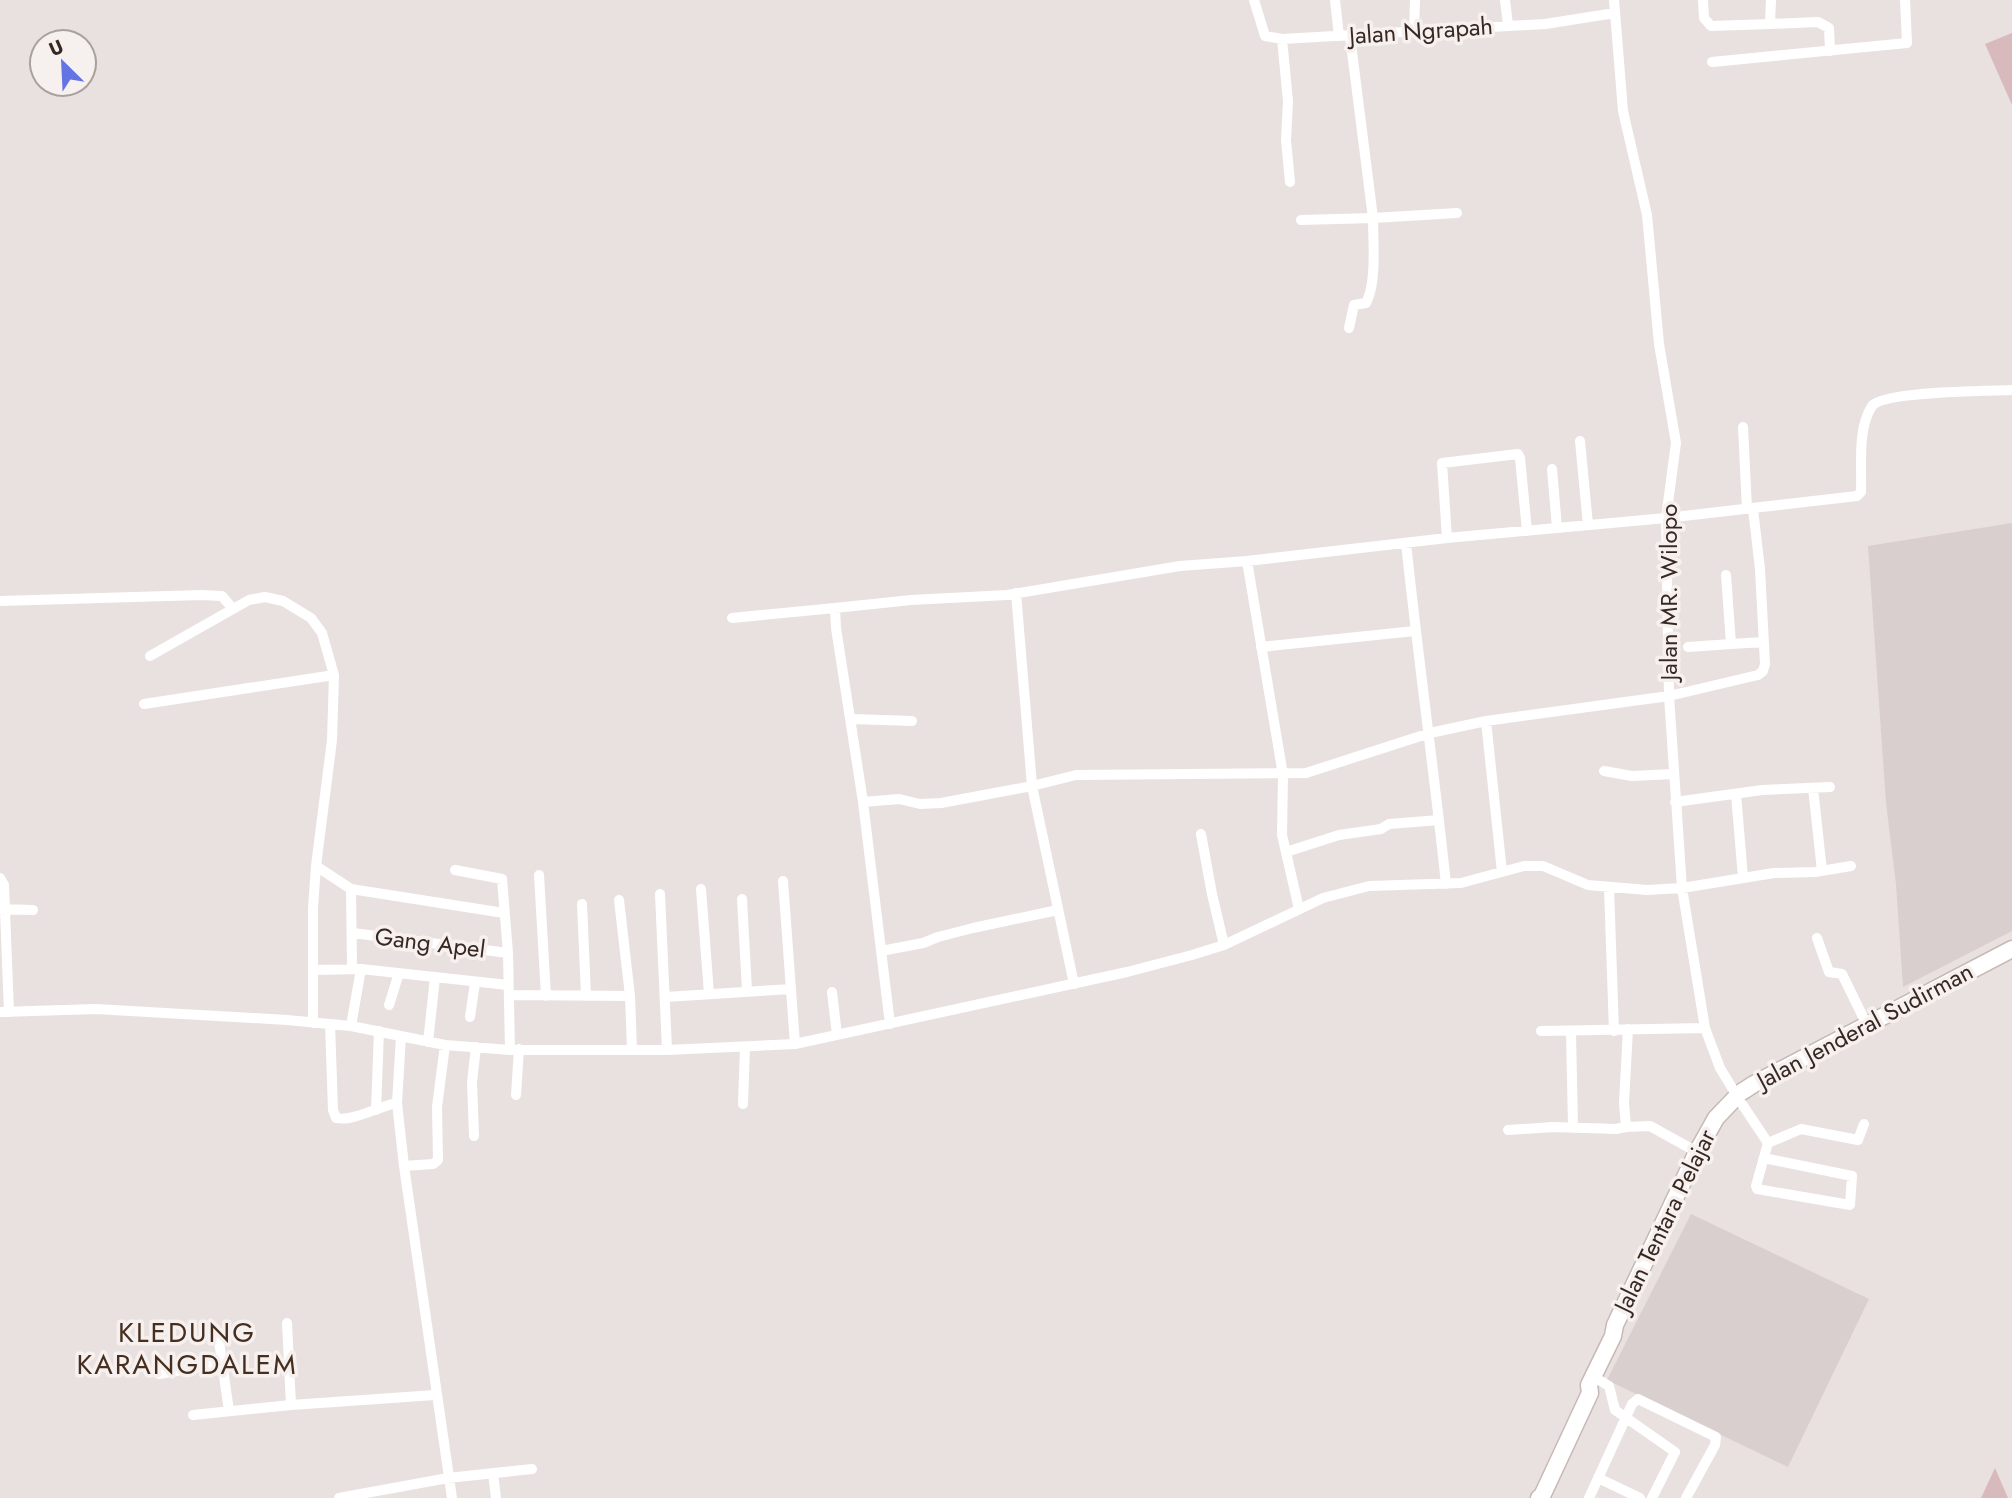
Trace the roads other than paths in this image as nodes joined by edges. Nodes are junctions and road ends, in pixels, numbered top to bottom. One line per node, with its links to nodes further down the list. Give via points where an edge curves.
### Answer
1 (1254, 0): 14 (street, via 1265,36)
2 (1335, 0): 13 (street)
3 (1415, 0): 12 (street)
4 (1505, 0): 10 (street)
5 (1614, 0): 9 (street, Jalan MR. Wilopo)
6 (1703, 0): 11 (street, via 1704,18 1711,26)
7 (1771, 0): 11 (street)
8 (1905, 0): 15 (street, via 1907,43)
9 (1615, 13): 10 (street, Jalan Ngrapah, via 1545,24); 27 (street, Jalan MR. Wilopo, via 1622,111 1647,215 1659,344 1676,443)
10 (1508, 24): 12 (street, Jalan Ngrapah)
11 (1770, 24): 15 (street, via 1824,24 1829,28)
12 (1414, 31): 13 (street, Jalan Ngrapah)
13 (1344, 36): 14 (street, Jalan Ngrapah); 19 (street)
14 (1282, 40): 17 (street)
15 (1830, 51): 16 (street)
16 (1712, 62)
17 (1290, 182)
18 (1457, 213): 19 (street)
19 (1373, 218): 20 (street); 21 (street, via 1369,299 1354,304)
20 (1301, 220)
21 (1349, 328)
22 (2012, 390): 26 (street, via 1883,399 1874,404 1864,424 1860,495)
23 (1743, 427): 26 (street)
24 (1580, 441): 28 (street)
25 (1552, 469): 29 (street)
26 (1751, 509): 27 (street); 41 (street)
27 (1666, 518): 28 (street); 47 (street, Jalan MR. Wilopo)
28 (1588, 525): 29 (street)
29 (1557, 528): 30 (street)
30 (1527, 531): 31 (street); 31 (street, via 1518,454 1442,463)
31 (1447, 538): 32 (street)
32 (1406, 543): 33 (street); 40 (street)
33 (1247, 561): 35 (street, via 1169,567); 43 (street)
34 (1726, 575): 42 (street)
35 (1016, 593): 37 (street); 56 (street)
36 (0, 601): 38 (street, via 201,595 222,596)
37 (835, 608): 39 (street); 49 (street)
38 (233, 609): 45 (street); 46 (street, via 265,597 307,614 321,633)
39 (733, 618)
40 (1415, 631): 43 (street); 52 (street)
41 (1764, 642): 42 (street); 47 (street, via 1761,673)
42 (1731, 644): 44 (street)
43 (1261, 647): 55 (street)
44 (1688, 647)
45 (150, 656)
46 (334, 675): 48 (street); 65 (street, via 332,740)
47 (1669, 696): 51 (street); 54 (street, Jalan MR. Wilopo)
48 (144, 704)
49 (850, 719): 50 (street); 60 (street)
50 (912, 721)
51 (1486, 721): 52 (street); 69 (street)
52 (1430, 733): 55 (street, via 1306,773); 62 (street)
53 (1604, 771): 54 (street, via 1632,776)
54 (1674, 774): 61 (street, Jalan MR. Wilopo)
55 (1283, 775): 56 (street, via 1092,774); 64 (street)
56 (1032, 786): 60 (street, via 941,803); 86 (street)
57 (1830, 787): 58 (street)
58 (1813, 788): 59 (street); 68 (street)
59 (1736, 794): 61 (street); 72 (street)
60 (863, 802): 92 (street)
61 (1675, 802): 76 (street, Jalan MR. Wilopo)
62 (1439, 820): 64 (street, via 1389,824); 74 (street)
63 (1201, 834): 90 (street)
64 (1286, 852): 84 (street)
65 (316, 866): 77 (street); 96 (street)
66 (1851, 866): 68 (street)
67 (455, 870): 87 (street, via 501,878)
68 (1822, 871): 72 (street)
69 (1502, 872): 74 (street); 75 (street, via 1543,866 1588,885)
70 (539, 875): 106 (street)
71 (0, 878): 83 (street, via 4,885)
72 (1743, 878): 76 (street)
73 (783, 881): 101 (street)
74 (1446, 884): 84 (street, via 1368,886)
75 (1609, 888): 76 (street); 123 (street)
76 (1682, 888): 119 (street, Jalan MR. Wilopo)
77 (351, 889): 87 (street); 88 (street)
78 (701, 889): 105 (street)
79 (660, 894): 109 (street)
80 (742, 899): 103 (street)
81 (619, 900): 108 (street)
82 (583, 904): 107 (street)
83 (2, 909): 85 (street); 112 (street)
84 (1299, 909): 90 (street)
85 (33, 910)
86 (1058, 910): 92 (street); 100 (street)
87 (504, 913): 93 (street)
88 (353, 933): 93 (street, Gang Apel); 95 (street)
89 (1817, 938): 117 (street, via 1829,972 1842,974)
90 (1224, 945): 100 (street)
91 (2012, 948): 111 (main road, Jalan Jenderal Sudirman)
92 (881, 951): 116 (street)
93 (508, 953): 102 (street)
94 (2012, 958): 111 (main road, Jalan Jenderal Sudirman)
95 (357, 969): 96 (street); 97 (street); 118 (street)
96 (314, 970): 114 (street)
97 (399, 973): 98 (street); 110 (street)
98 (435, 978): 99 (street); 127 (street)
99 (475, 983): 102 (street); 113 (street)
100 (1074, 984): 116 (street)
101 (791, 989): 103 (street); 128 (street)
102 (508, 990): 106 (street); 132 (street)
103 (747, 991): 105 (street)
104 (832, 992): 125 (street)
105 (709, 994): 109 (street)
106 (546, 996): 107 (street)
107 (586, 996): 108 (street)
108 (631, 996): 133 (street)
109 (666, 997): 134 (street)
110 (389, 1005)
111 (1913, 1006): 117 (main road, Jalan Jenderal Sudirman); 136 (main road, Jalan Jenderal Sudirman)
112 (5, 1012): 114 (street, via 96,1009)
113 (471, 1017)
114 (313, 1023): 115 (street)
115 (330, 1024): 118 (street); 139 (street, via 336,1118)
116 (890, 1024): 125 (street)
117 (1867, 1025): 136 (main road, Jalan Jenderal Sudirman, via 1754,1084)
118 (351, 1026): 121 (street)
119 (1705, 1028): 120 (street); 136 (street, Jalan MR. Wilopo, via 1720,1068)
120 (1628, 1029): 123 (street); 143 (street)
121 (379, 1031): 126 (street); 139 (street)
122 (1541, 1031): 124 (street)
123 (1614, 1031): 124 (street)
124 (1571, 1032): 142 (street)
125 (837, 1035): 128 (street)
126 (401, 1036): 127 (street); 137 (street)
127 (428, 1042): 129 (street)
128 (795, 1044): 131 (street)
129 (446, 1045): 130 (street); 149 (street, via 438,1107 438,1160)
130 (476, 1047): 132 (street); 145 (street)
131 (745, 1047): 134 (street); 138 (street)
132 (514, 1049): 133 (street); 135 (street)
133 (632, 1049): 134 (street)
134 (667, 1050)
135 (516, 1095)
136 (1739, 1100): 140 (main road, Jalan Jenderal Sudirman); 146 (street, Jalan MR. Wilopo)
137 (397, 1103): 139 (street); 149 (street)
138 (743, 1104)
139 (376, 1110)
140 (1725, 1113): 147 (main road, Jalan Tentara Pelajar); 152 (main road, Jalan Tentara Pelajar, via 1623,1329)
141 (1864, 1124): 146 (street, via 1858,1140 1801,1129)
142 (1573, 1127): 143 (street); 144 (street)
143 (1626, 1127): 147 (street, via 1650,1126)
144 (1508, 1130)
145 (474, 1136)
146 (1768, 1143): 148 (street)
147 (1697, 1152): 152 (main road, Jalan Tentara Pelajar)
148 (1764, 1158): 148 (street, via 1852,1176 1850,1205 1758,1190)
149 (404, 1166): 156 (street)
150 (287, 1323): 157 (street)
151 (218, 1334): 153 (street)
152 (1613, 1336): 155 (main road, Jalan Tentara Pelajar)
153 (222, 1363): 154 (street); 158 (street)
154 (159, 1374)
155 (1592, 1381): 160 (street, via 1608,1385 1613,1407); 168 (main road, Jalan Tentara Pelajar, via 1582,1388); 169 (main road, Jalan Tentara Pelajar)
156 (435, 1395): 157 (street); 163 (street)
157 (291, 1405): 158 (street)
158 (229, 1411): 159 (street)
159 (193, 1415)
160 (1626, 1418): 164 (street); 172 (street, via 1676,1454); 173 (street, via 1634,1401 1641,1399 1716,1437)
161 (532, 1469): 162 (street)
162 (492, 1473): 163 (street); 167 (street)
163 (448, 1478): 165 (street); 166 (street)
164 (1598, 1478): 170 (street); 171 (street)
165 (339, 1498)
166 (452, 1498)
167 (496, 1498)
168 (1532, 1498)
169 (1539, 1498)
170 (1589, 1498)
171 (1640, 1498)
172 (1652, 1498)
173 (1686, 1498)

